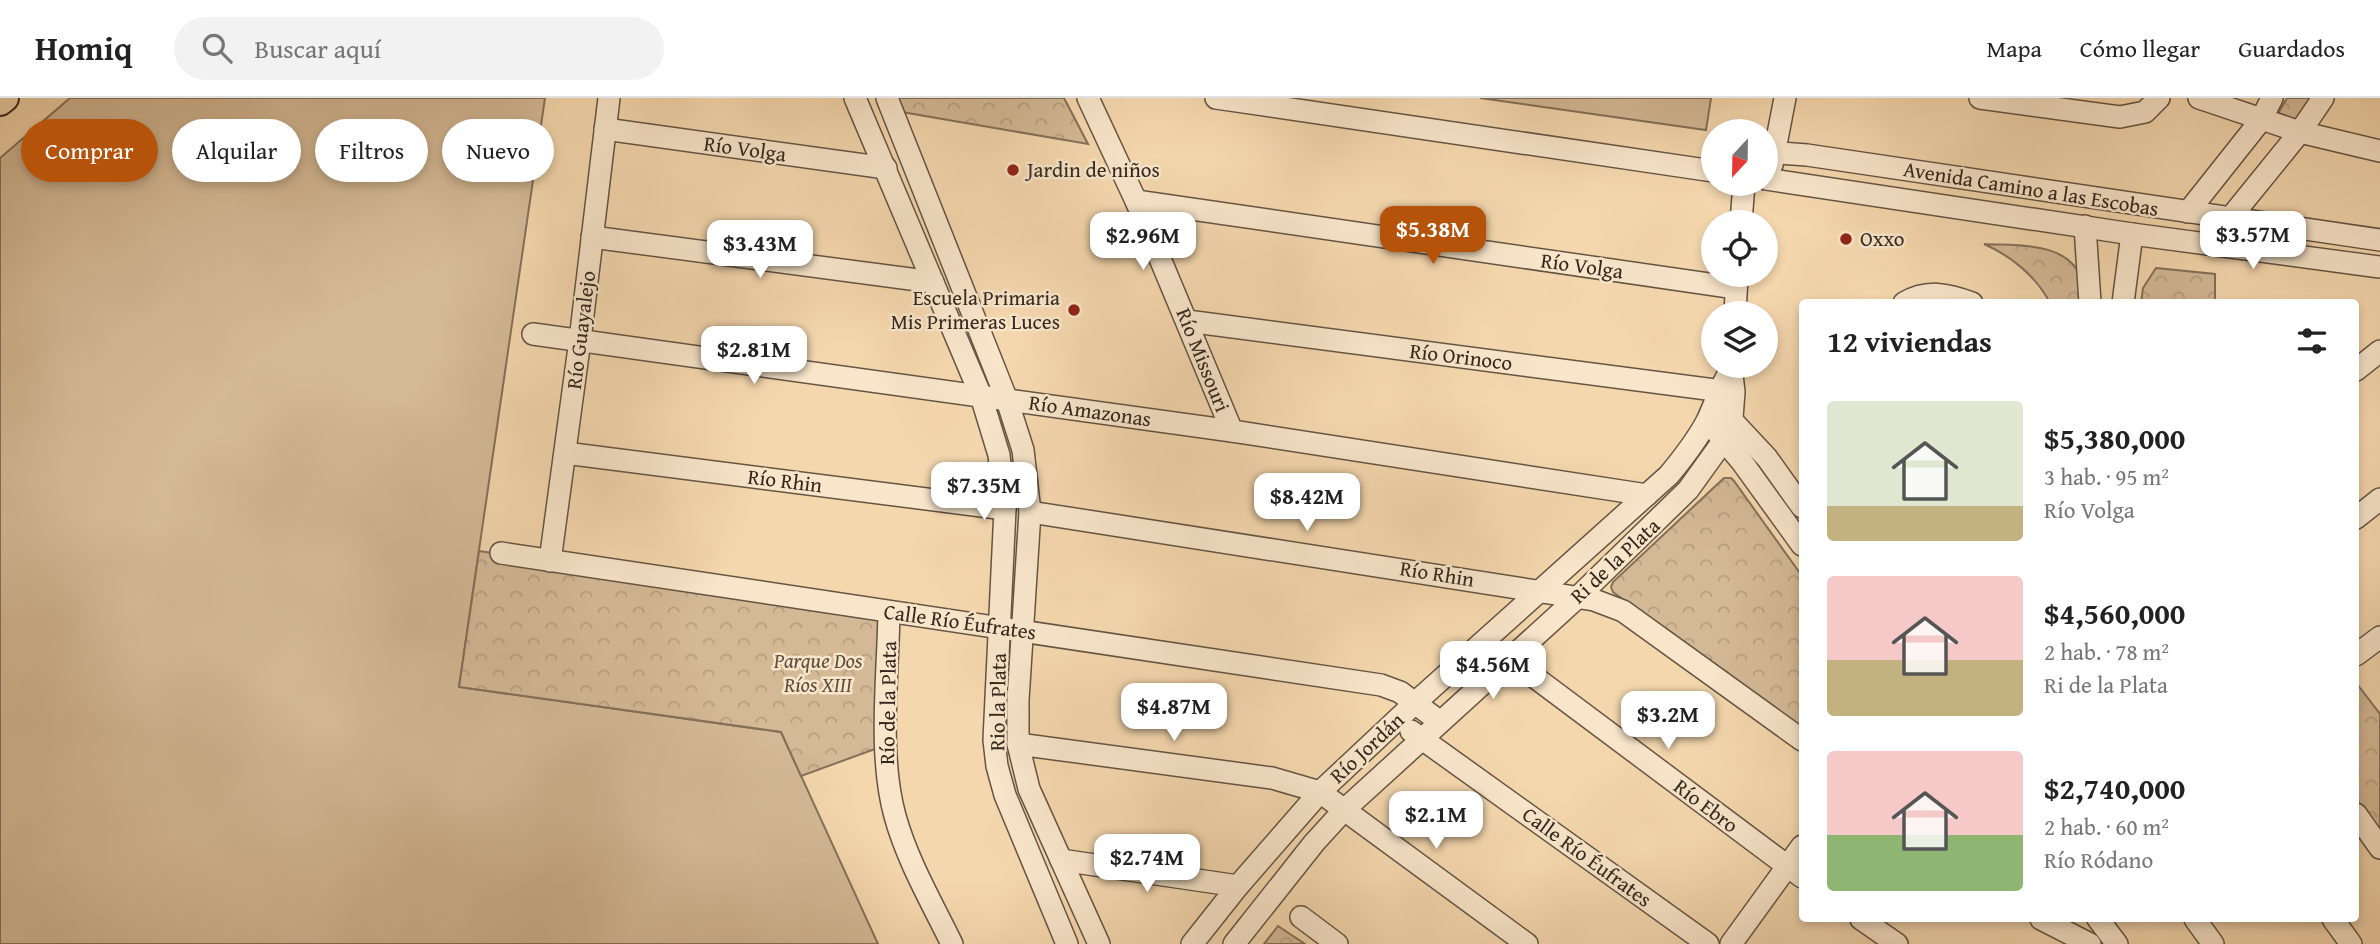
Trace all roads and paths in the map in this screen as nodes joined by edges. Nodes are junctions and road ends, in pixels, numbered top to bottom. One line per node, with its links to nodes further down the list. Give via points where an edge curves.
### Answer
1 (5, 98): 13 (main road)
2 (609, 98): 16 (street, Río Guayalejo)
3 (855, 98): 20 (street, Rio la Plata)
4 (887, 98): 45 (street, Rio la Plata)
5 (1088, 98): 23 (street, Río Missouri)
6 (1216, 98): 21 (street)
7 (1785, 98): 15 (street)
8 (1980, 98): 9 (street, via 2120,117 2145,112)
9 (2159, 98)
10 (2199, 98): 14 (street)
11 (2272, 98): 14 (street)
12 (2323, 98): 17 (street)
13 (0, 102)
14 (2261, 120): 17 (street); 24 (street)
15 (1778, 123)
16 (605, 129): 20 (street, Río Volga); 28 (street, Río Guayalejo)
17 (2300, 132): 18 (street); 25 (street)
18 (2380, 151)
19 (1778, 153): 24 (street, Avenida Camino a las Escobas)
20 (886, 168): 32 (street, Rio la Plata)
21 (1701, 169)
22 (1778, 181): 26 (street, Avenida Camino a las Escobas)
23 (1136, 201): 31 (street, Río Volga); 37 (street, Río Missouri)
24 (2188, 212): 25 (street, Avenida Camino a las Escobas)
25 (2231, 217): 29 (street, Avenida Camino a las Escobas)
26 (2085, 226): 27 (street, Avenida Camino a las Escobas); 35 (street)
27 (2132, 234): 30 (street, Avenida Camino a las Escobas); 36 (street)
28 (592, 237): 32 (street); 39 (street, Río Guayalejo)
29 (2380, 240)
30 (2380, 267)
31 (1701, 277)
32 (933, 282): 44 (street, Rio la Plata)
33 (1912, 299): 34 (street, via 1930,294)
34 (1958, 299)
35 (2090, 299)
36 (2124, 299)
37 (1187, 321): 46 (street, Río Orinoco); 48 (street, Río Missouri)
38 (533, 334): 39 (street, Río Amazonas)
39 (580, 340): 44 (street, Río Amazonas); 50 (street, Río Guayalejo)
40 (2359, 346): 41 (street)
41 (2380, 350): 42 (street)
42 (2359, 368)
43 (1726, 378): 46 (street, Río Jordán)
44 (981, 396): 45 (street, Río Amazonas); 54 (street, Rio la Plata, via 999,455)
45 (1007, 400): 48 (street, Río Amazonas); 55 (street, Rio la Plata, via 1023,450)
46 (1718, 402): 47 (street); 49 (street); 51 (street, Río Jordán, via 1683,459)
47 (1732, 418): 49 (street, Ri de la Plata); 53 (street)
48 (1232, 431): 51 (street, Río Amazonas)
49 (1724, 439): 57 (street); 61 (street, Ri de la Plata, via 1688,490)
50 (565, 453): 54 (street, Río Rhin); 59 (street, Río Guayalejo)
51 (1647, 495): 60 (street, Río Jordán)
52 (2380, 499): 56 (street)
53 (1799, 503)
54 (1005, 509): 63 (street, Rio la Plata)
55 (1030, 512): 60 (street, Río Rhin); 64 (street, Rio la Plata)
56 (2359, 516)
57 (1799, 541)
58 (501, 553): 59 (street, Calle Río Éufrates)
59 (550, 561): 62 (street, Calle Río Éufrates)
60 (1541, 590): 61 (street, Río Rhin); 68 (street, Río Jordán)
61 (1578, 597): 67 (street, Ri de la Plata); 72 (street, Río Rhin, via 1623,611)
62 (889, 612): 63 (street, Calle Río Éufrates); 89 (street, Río de la Plata, via 886,745 890,794 903,840)
63 (1000, 627): 64 (street, Calle Río Éufrates); 90 (street, Rio la Plata, via 994,740 997,766 1004,795)
64 (1023, 630): 68 (street, Calle Río Éufrates, via 1381,685); 73 (street, Rio la Plata)
65 (2380, 637): 66 (street)
66 (2359, 653)
67 (1508, 658): 70 (street, Ri de la Plata); 79 (street, Río Ebro)
68 (1416, 702): 69 (street, Río Jordán); 70 (street, Calle Río Éufrates)
69 (1398, 720): 71 (street, Calle Río Éufrates); 74 (street, Río Jordán)
70 (1439, 721): 71 (street, Ri de la Plata)
71 (1421, 738): 75 (street, Ri de la Plata); 95 (street, Calle Río Éufrates)
72 (1799, 738)
73 (1017, 744): 74 (street, via 1272,778); 78 (street, Rio la Plata, via 1030,789)
74 (1320, 792): 75 (street); 80 (street, Río Jordán)
75 (1344, 810): 92 (street, Ri de la Plata); 94 (street)
76 (2359, 818): 77 (street)
77 (2380, 848)
78 (1061, 860): 80 (street); 91 (street, Rio la Plata)
79 (1795, 872): 96 (street)
80 (1238, 886): 88 (street, Río Jordán)
81 (1301, 917): 93 (street)
82 (1865, 922): 97 (street)
83 (2047, 922): 98 (street)
84 (2075, 922): 98 (street)
85 (2100, 922): 99 (street)
86 (2197, 922): 100 (street)
87 (2335, 922): 101 (street)
88 (1196, 942)
89 (952, 944)
90 (1067, 944)
91 (1099, 944)
92 (1234, 944)
93 (1337, 944)
94 (1527, 944)
95 (1708, 944)
96 (1731, 944)
97 (1897, 944)
98 (2090, 944)
99 (2117, 944)
100 (2213, 944)
101 (2351, 944)

